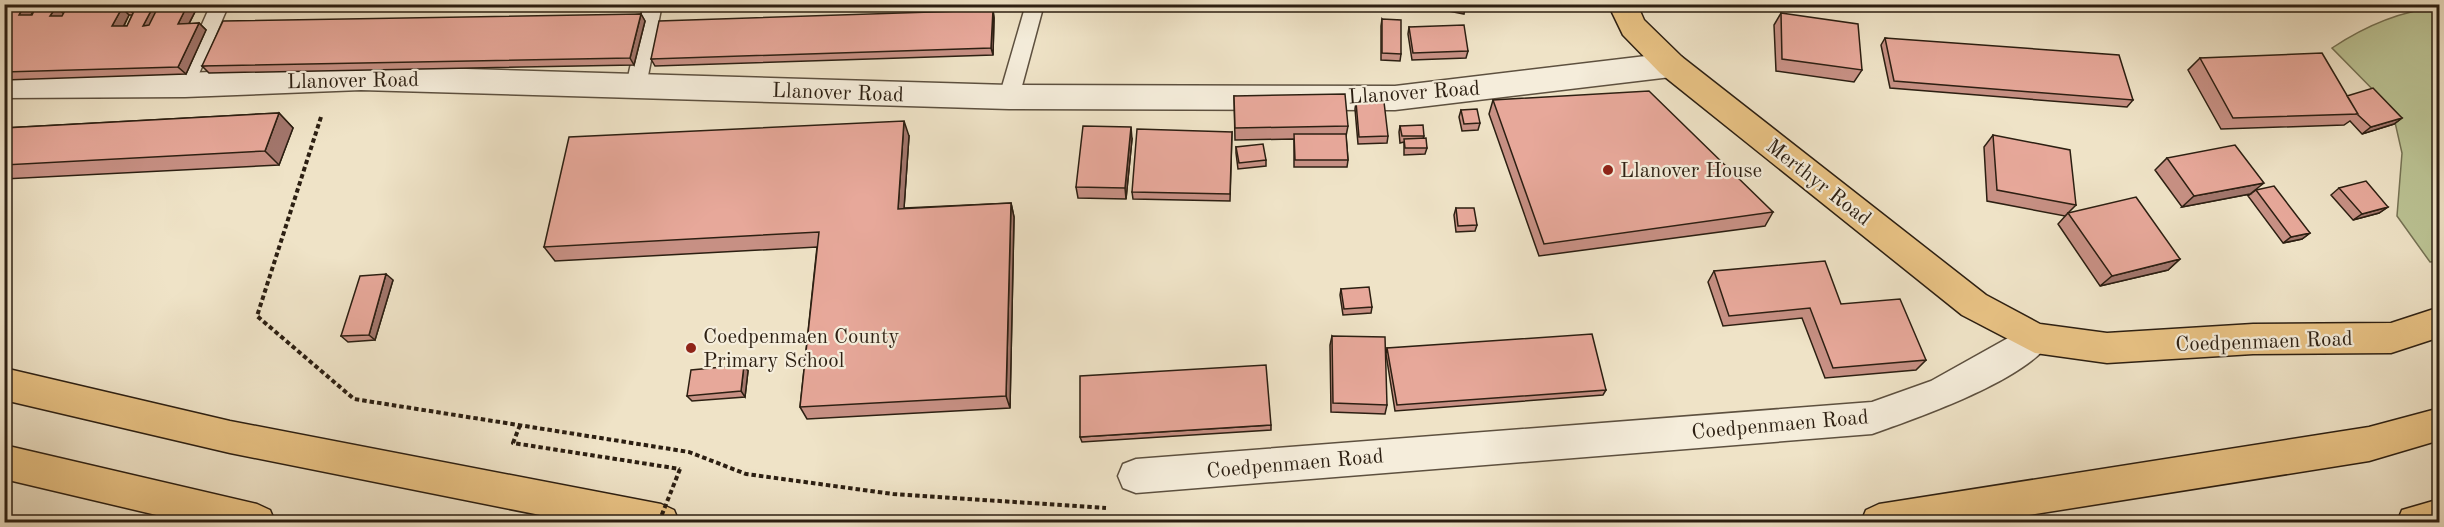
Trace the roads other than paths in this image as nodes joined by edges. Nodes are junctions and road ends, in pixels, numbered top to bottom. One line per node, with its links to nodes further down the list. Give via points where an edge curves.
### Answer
1 (220, 4): 6 (lane)
2 (653, 4): 8 (lane)
3 (1035, 4): 9 (lane)
4 (1622, 4): 5 (main road, Merthyr Road, via 1633,27)
5 (1671, 65): 9 (street, Llanover Road, via 1395,98); 11 (main road, Merthyr Road, via 1974,305)
6 (185, 85): 7 (street, Llanover Road); 8 (street, Llanover Road, via 333,79)
7 (4, 86)
8 (636, 86): 9 (street, Llanover Road)
9 (1009, 97)
10 (2439, 322): 11 (main road, Coedpenmaen Road, via 2391,338 2253,339 2108,348)
11 (2035, 338): 15 (street, Coedpenmaen Road, via 1992,367 1942,393 1872,418)
12 (4, 384): 18 (main road, via 230,437)
13 (2439, 423): 19 (main road, via 2369,444)
14 (4, 462): 17 (main road)
15 (1136, 476)
16 (2439, 516): 20 (main road)
17 (257, 522)
18 (660, 522)
19 (1879, 522)
20 (2415, 522)

